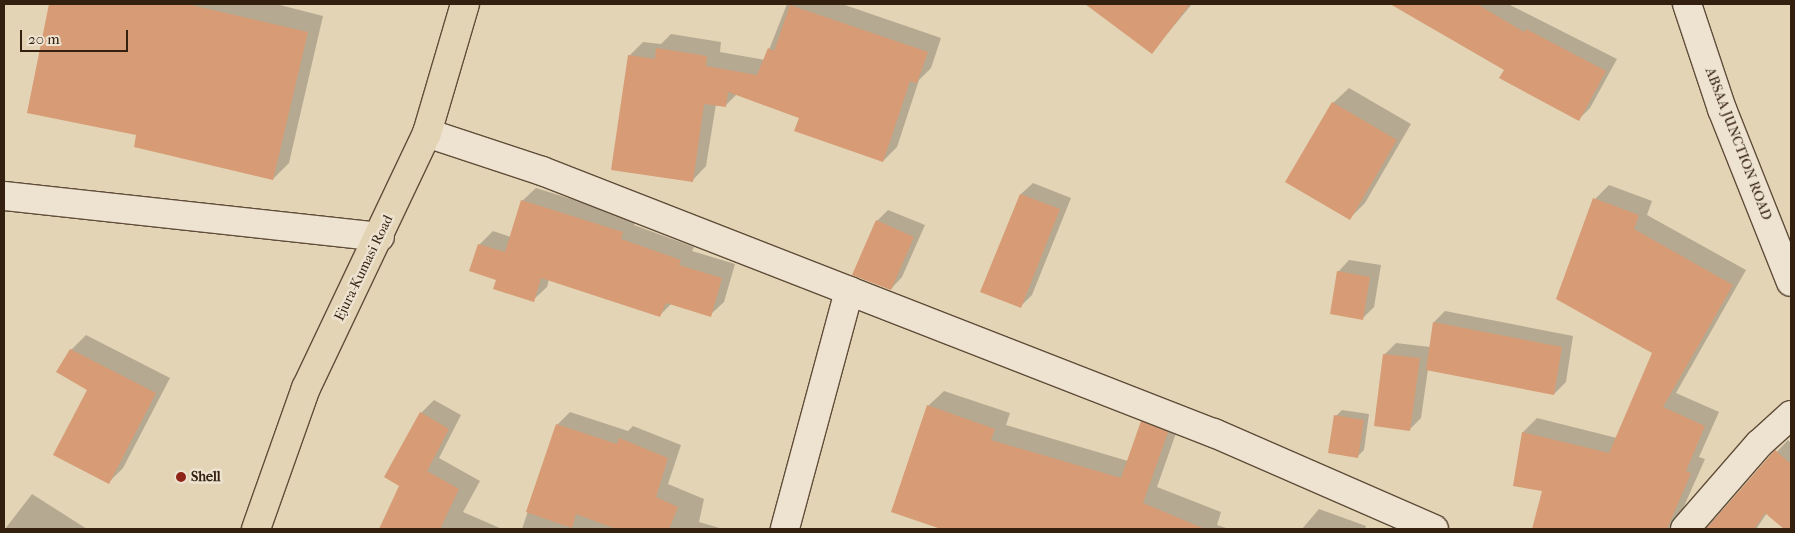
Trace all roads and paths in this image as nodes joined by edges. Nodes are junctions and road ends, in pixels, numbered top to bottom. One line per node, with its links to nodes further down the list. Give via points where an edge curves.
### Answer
1 (465, 4): 3 (main road, Ejura-Kumasi Road)
2 (1687, 4): 6 (street, ABSAA JUNCTION ROAD, via 1722,109)
3 (427, 133): 5 (main road, Ejura-Kumasi Road); 7 (street, via 542,171)
4 (4, 196): 5 (street)
5 (380, 237): 9 (main road, Ejura-Kumasi Road, via 306,388)
6 (1791, 282)
7 (849, 291): 10 (street); 11 (street, via 1214,432)
8 (1791, 415): 12 (street, via 1748,455)
9 (256, 529)
10 (785, 529)
11 (1434, 529)
12 (1685, 529)

